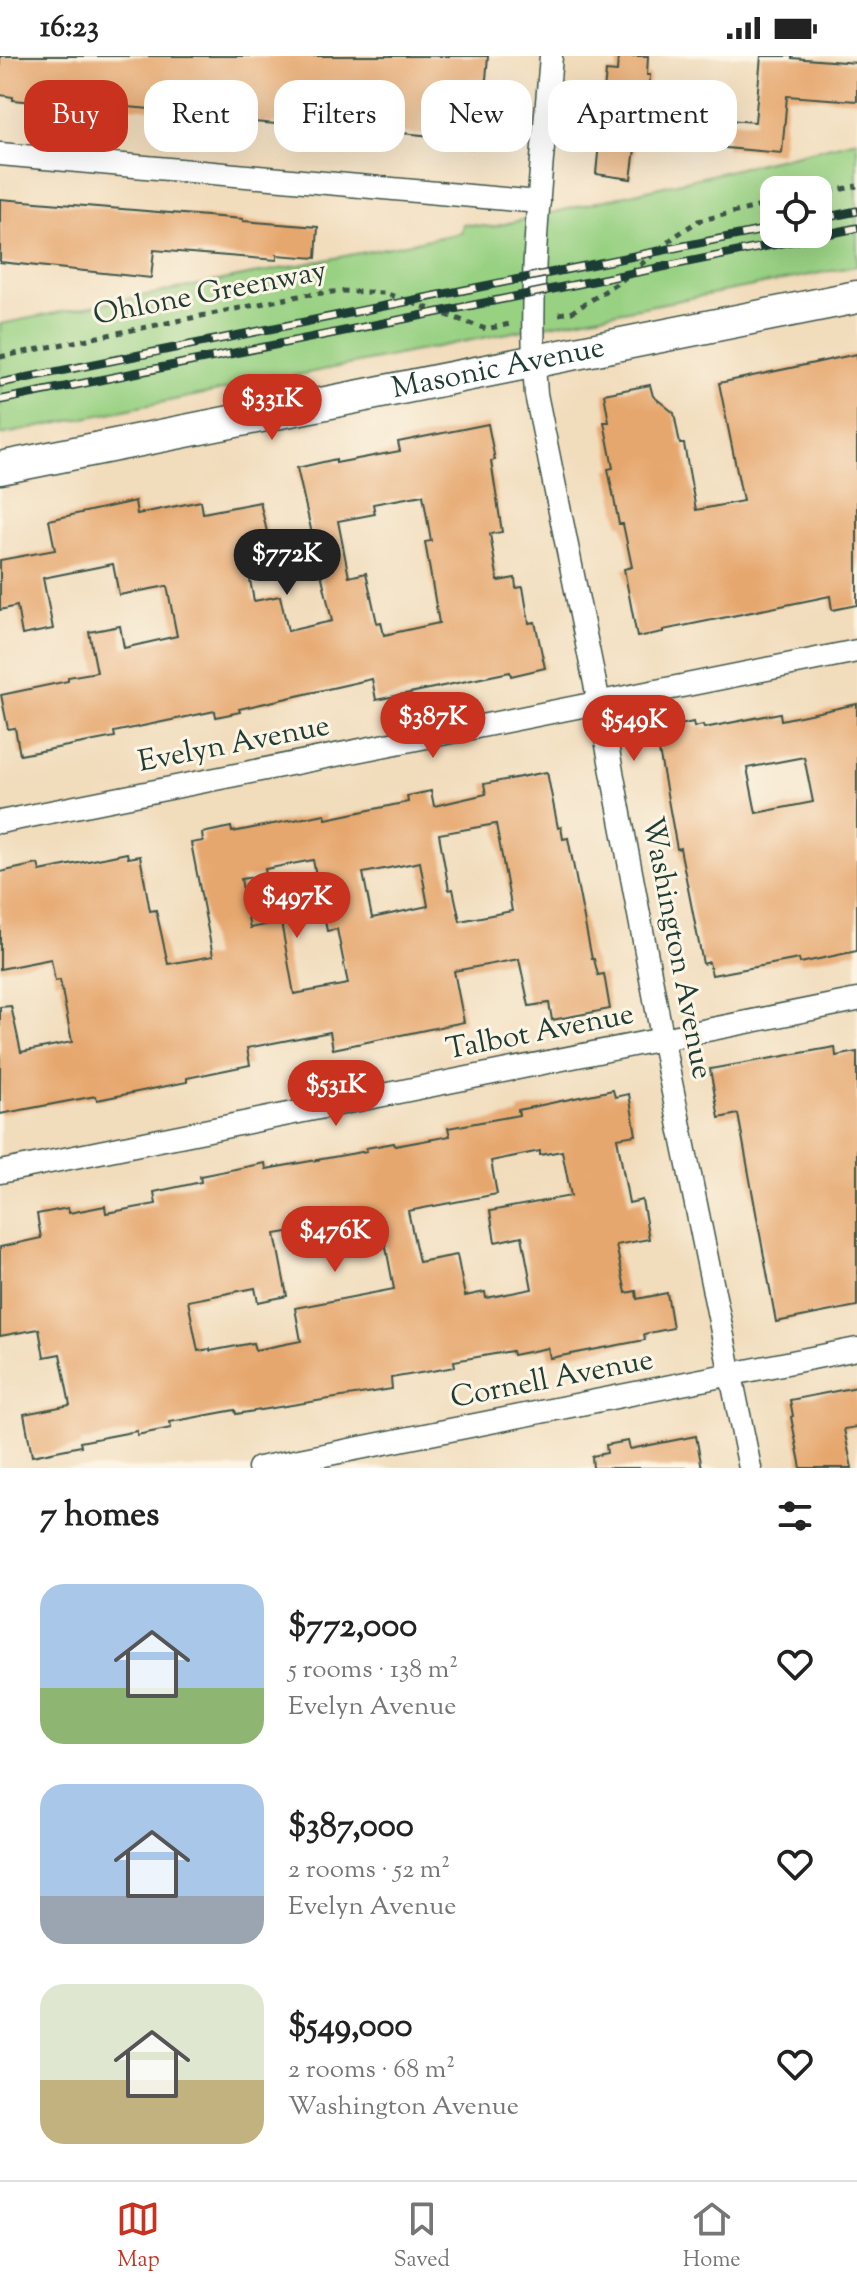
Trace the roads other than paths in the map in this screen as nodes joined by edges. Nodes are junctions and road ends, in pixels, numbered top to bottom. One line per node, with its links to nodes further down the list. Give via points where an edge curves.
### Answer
1 (551, 56): 3 (street, Washington Avenue)
2 (0, 154): 3 (street)
3 (539, 202): 5 (street, Washington Avenue)
4 (857, 297): 5 (street, Masonic Avenue)
5 (534, 362): 6 (street, Masonic Avenue); 8 (street, Washington Avenue, via 536,394)
6 (0, 468)
7 (857, 651): 8 (street, Evelyn Avenue)
8 (599, 703): 9 (street, Evelyn Avenue); 11 (street, Washington Avenue)
9 (0, 822)
10 (857, 1000): 11 (street, Talbot Avenue)
11 (663, 1039): 12 (street, Talbot Avenue); 14 (street, Washington Avenue)
12 (0, 1172)
13 (857, 1349): 14 (street, Cornell Avenue)
14 (732, 1375): 15 (street, Cornell Avenue); 16 (street, Washington Avenue)
15 (259, 1468)
16 (750, 1468)

